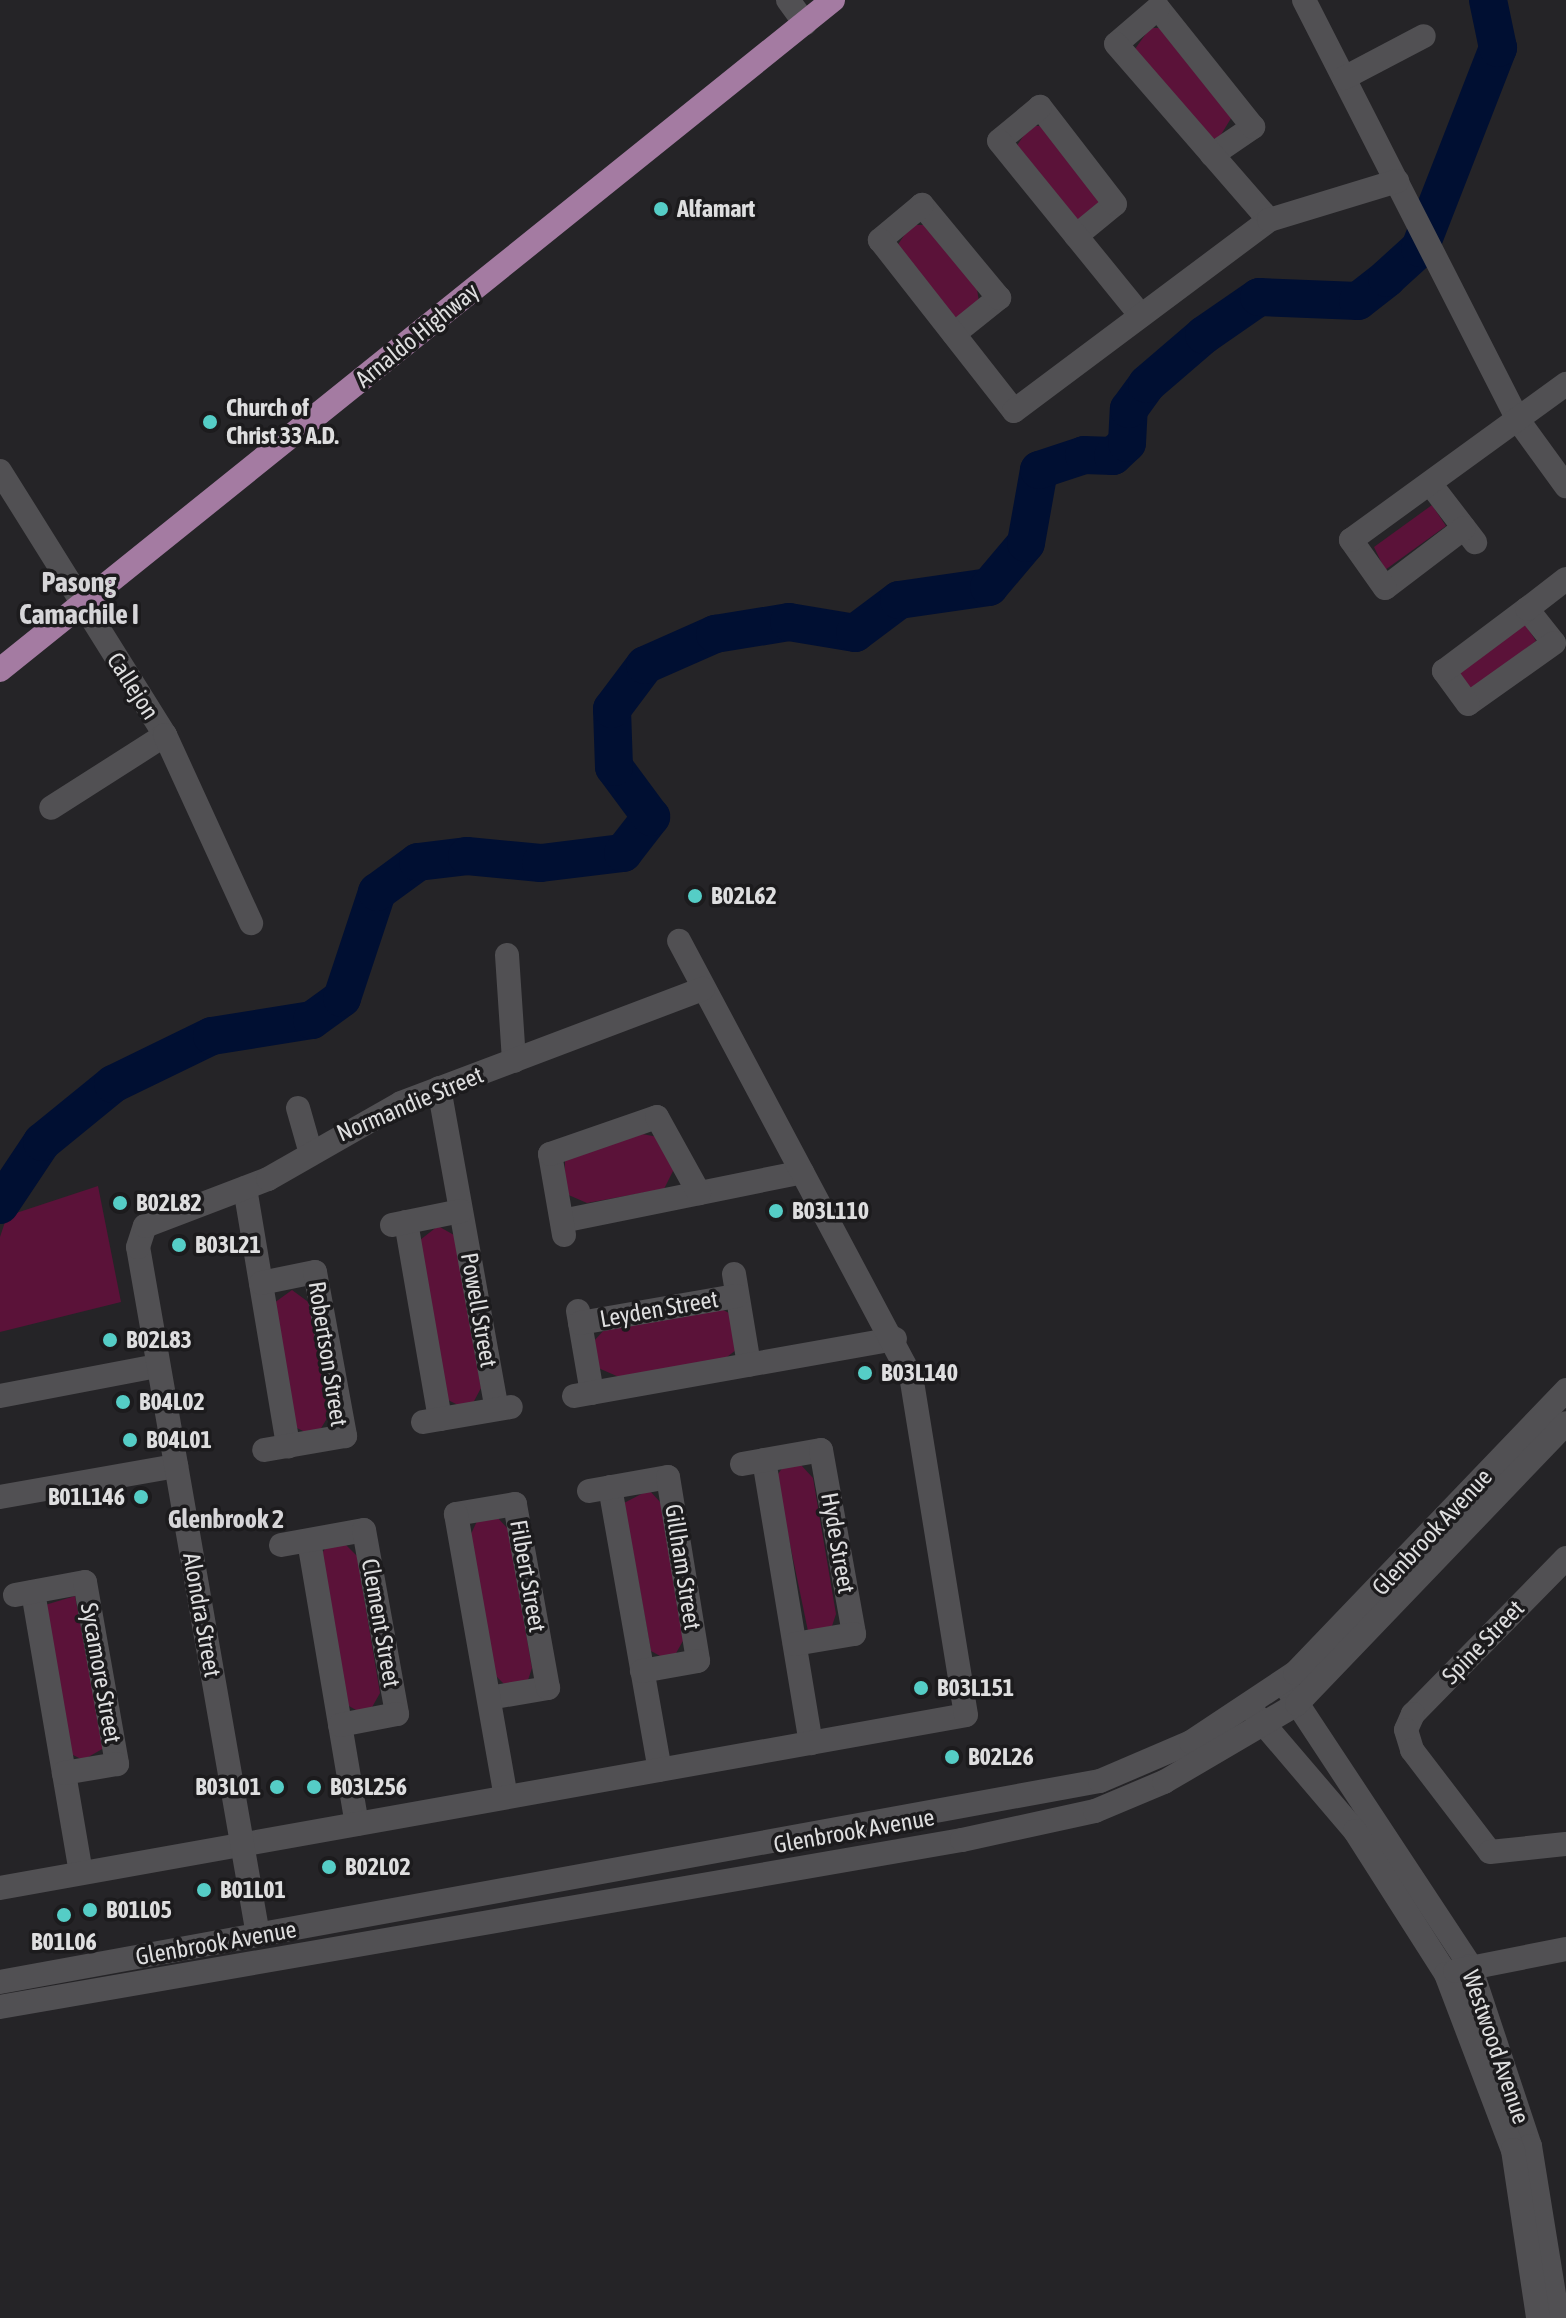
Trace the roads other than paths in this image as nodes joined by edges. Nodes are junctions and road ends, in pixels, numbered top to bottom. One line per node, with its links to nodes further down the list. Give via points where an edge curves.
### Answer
1 (788, 0): 4 (street)
2 (833, 0): 4 (main road, Arnaldo Highway)
3 (1304, 0): 6 (street)
4 (805, 23): 19 (main road, Arnaldo Highway)
5 (1424, 36): 6 (street)
6 (1344, 78): 8 (street)
7 (1212, 155): 7 (street, via 1253,127 1158,8 1116,44); 9 (street)
8 (1397, 181): 9 (street); 14 (street)
9 (1269, 220): 11 (street)
10 (1076, 236): 10 (street, via 999,141 1040,107 1115,204); 11 (street)
11 (1141, 316): 12 (street, via 1014,411)
12 (954, 334): 12 (street, via 880,240 922,205 999,298)
13 (1566, 384): 14 (street)
14 (1518, 420): 16 (street); 17 (street)
15 (0, 471): 19 (street, Callejon)
16 (1432, 486): 16 (street, via 1351,540 1385,588 1470,535)
17 (1566, 486)
18 (1566, 579): 20 (street)
19 (80, 605): 21 (main road, Arnaldo Highway); 22 (street, Callejon)
20 (1527, 609)
21 (0, 670)
22 (165, 735): 23 (street, Callejon); 24 (street)
23 (51, 808)
24 (251, 923)
25 (679, 941): 27 (street)
26 (507, 955): 28 (street)
27 (703, 989): 28 (street, Normandie Street); 32 (street)
28 (514, 1061): 29 (street, Normandie Street)
29 (439, 1088): 31 (street, Normandie Street); 35 (street, Powell Street)
30 (298, 1108): 31 (street)
31 (310, 1150): 33 (street, Normandie Street)
32 (802, 1172): 34 (street); 38 (street)
33 (245, 1188): 36 (street, Normandie Street, via 145,1226); 37 (street, Robertson Street)
34 (699, 1193): 34 (street, via 563,1228 550,1154 657,1117)
35 (461, 1211): 35 (street, Powell Street, via 398,1224 432,1421 504,1408)
36 (138, 1247): 40 (street, Alondra Street)
37 (261, 1283): 37 (street, Robertson Street, via 276,1448 345,1436 315,1272)
38 (895, 1339): 39 (street, Leyden Street); 57 (street, via 911,1377 966,1715)
39 (749, 1365): 39 (street, Leyden Street, via 736,1285 579,1317 583,1394)
40 (158, 1366): 42 (street); 44 (street, Alondra Street)
41 (1566, 1390): 51 (street, Glenbrook Avenue)
42 (0, 1396)
43 (1566, 1423): 53 (street, Glenbrook Avenue)
44 (176, 1466): 45 (street); 63 (street, Alondra Street)
45 (0, 1497)
46 (309, 1541): 47 (street, Clement Street); 55 (street); 55 (street, Clement Street, via 364,1530 397,1714)
47 (281, 1545)
48 (1566, 1558): 62 (street, Spine Street, via 1413,1714 1406,1730 1412,1750 1474,1834 1499,1856)
49 (795, 1644): 49 (street, Hyde Street, via 753,1462 821,1450 854,1634); 57 (street, Hyde Street)
50 (642, 1671): 50 (street, Gillham Street, via 600,1489 668,1477 698,1661); 58 (street, Gillham Street)
51 (1283, 1683): 53 (street, Westwood Avenue); 54 (street, Glenbrook Avenue)
52 (489, 1698): 52 (street, Filbert Street, via 456,1514 515,1504 548,1688); 60 (street, Filbert Street)
53 (1297, 1704): 56 (street, Glenbrook Avenue); 68 (street, Westwood Avenue)
54 (1249, 1707): 56 (street, Westwood Avenue); 66 (street, Glenbrook Avenue, via 1191,1742 1078,1787)
55 (340, 1725): 61 (street)
56 (1266, 1726): 69 (street, Westwood Avenue, via 1355,1831); 71 (street, Glenbrook Avenue, via 1164,1782 1068,1818)
57 (811, 1743): 58 (street)
58 (660, 1770): 60 (street)
59 (64, 1773): 59 (street, Sycamore Street, via 24,1593 85,1582 117,1764); 64 (street, Sycamore Street)
60 (506, 1797): 61 (street)
61 (357, 1824): 63 (street)
62 (1566, 1844)
63 (242, 1845): 64 (street); 66 (street, Alondra Street)
64 (81, 1873): 65 (street)
65 (0, 1888)
66 (258, 1935): 70 (street, Glenbrook Avenue)
67 (1566, 1949): 68 (street)
68 (1470, 1966): 69 (street); 73 (street, Westwood Avenue, via 1530,2146)
69 (1446, 1974): 72 (street, Westwood Avenue, via 1513,2150)
70 (0, 1982)
71 (0, 2007)
72 (1538, 2318)
73 (1558, 2318)

